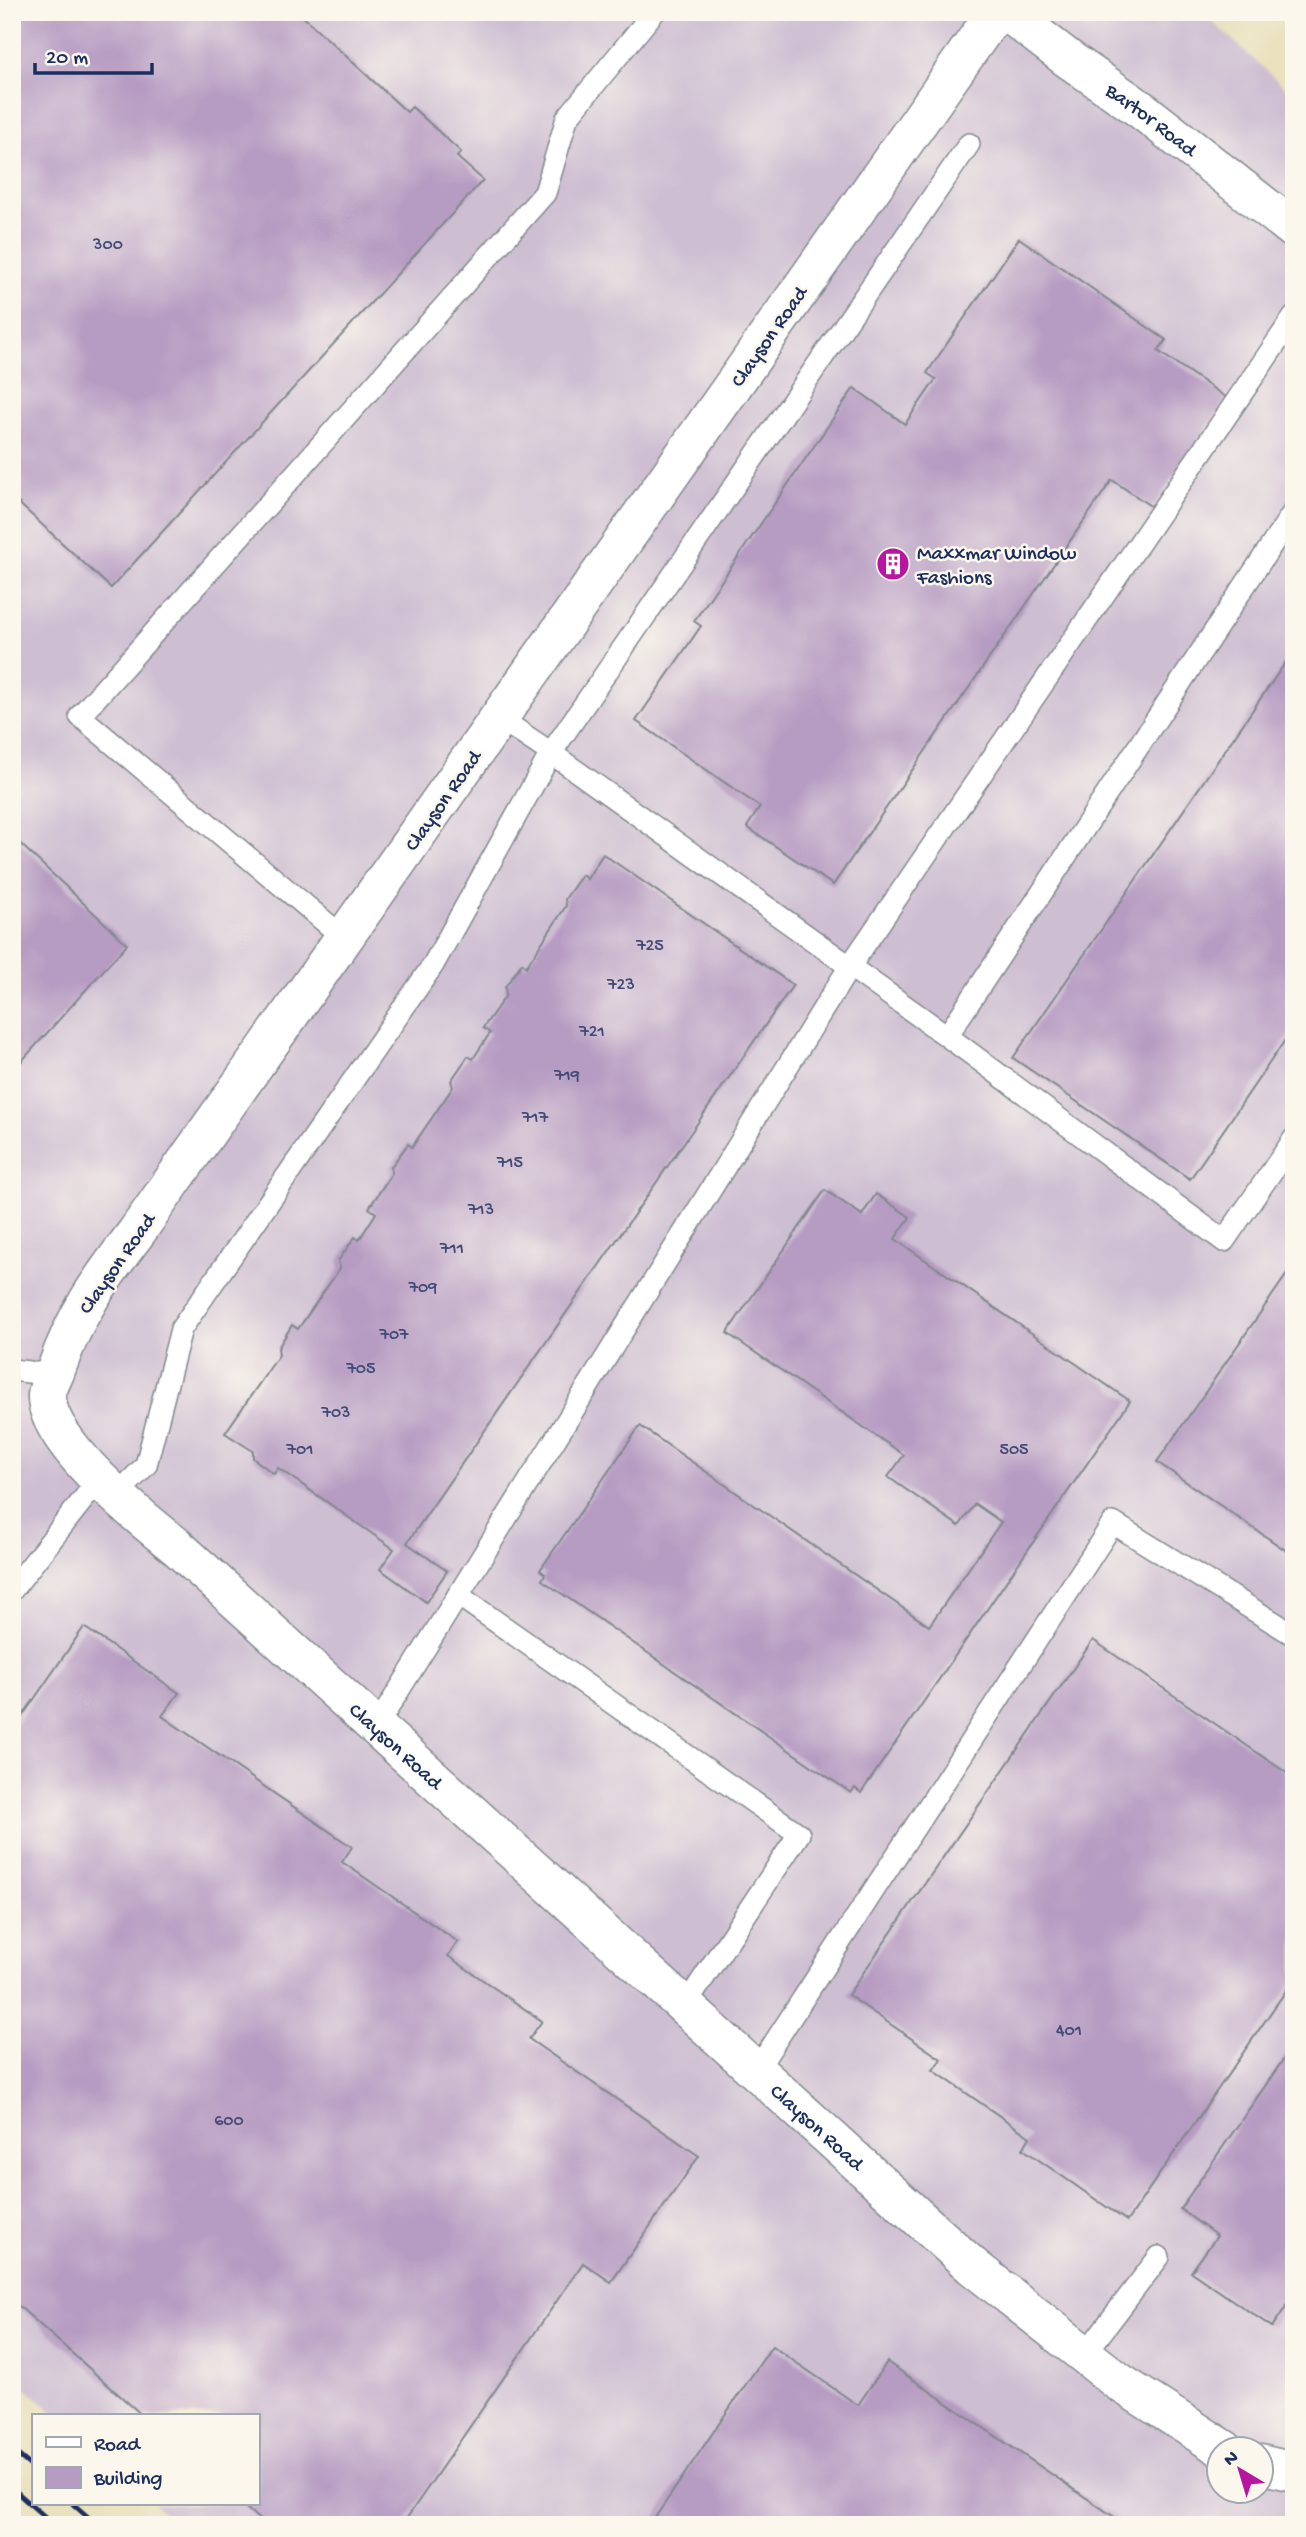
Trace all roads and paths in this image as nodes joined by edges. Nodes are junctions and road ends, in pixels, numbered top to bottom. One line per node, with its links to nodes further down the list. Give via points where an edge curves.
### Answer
1 (654, 12): 10 (lane, via 567,118 545,193 80,716)
2 (996, 12): 8 (street, Clayson Road)
3 (1007, 12): 5 (street, Bartor Road)
4 (969, 144): 9 (lane)
5 (1294, 229)
6 (1294, 317): 11 (lane)
7 (1294, 510): 12 (lane)
8 (499, 718): 9 (lane); 10 (street, Clayson Road)
9 (551, 753): 11 (lane); 16 (lane, via 433,965 181,1329 146,1465)
10 (344, 938): 15 (street, Clayson Road, via 96,1285)
11 (850, 966): 12 (lane); 18 (lane)
12 (947, 1035): 13 (lane, via 1224,1241)
13 (1294, 1139)
14 (12, 1370): 15 (lane)
15 (54, 1375): 16 (street, Clayson Road, via 47,1395 52,1421)
16 (108, 1487): 17 (lane); 20 (street, Clayson Road)
17 (12, 1590)
18 (458, 1595): 20 (lane); 21 (lane, via 799,1834)
19 (1294, 1635): 22 (lane, via 1113,1524)
20 (376, 1727): 21 (street, Clayson Road)
21 (685, 2006): 22 (street, Clayson Road)
22 (756, 2071): 24 (street, Clayson Road, via 972,2266)
23 (1159, 2257): 24 (lane)
24 (1084, 2354): 25 (street, Clayson Road, via 1149,2403)
25 (1204, 2436)
26 (1274, 2467): 27 (street)
27 (1294, 2472)

